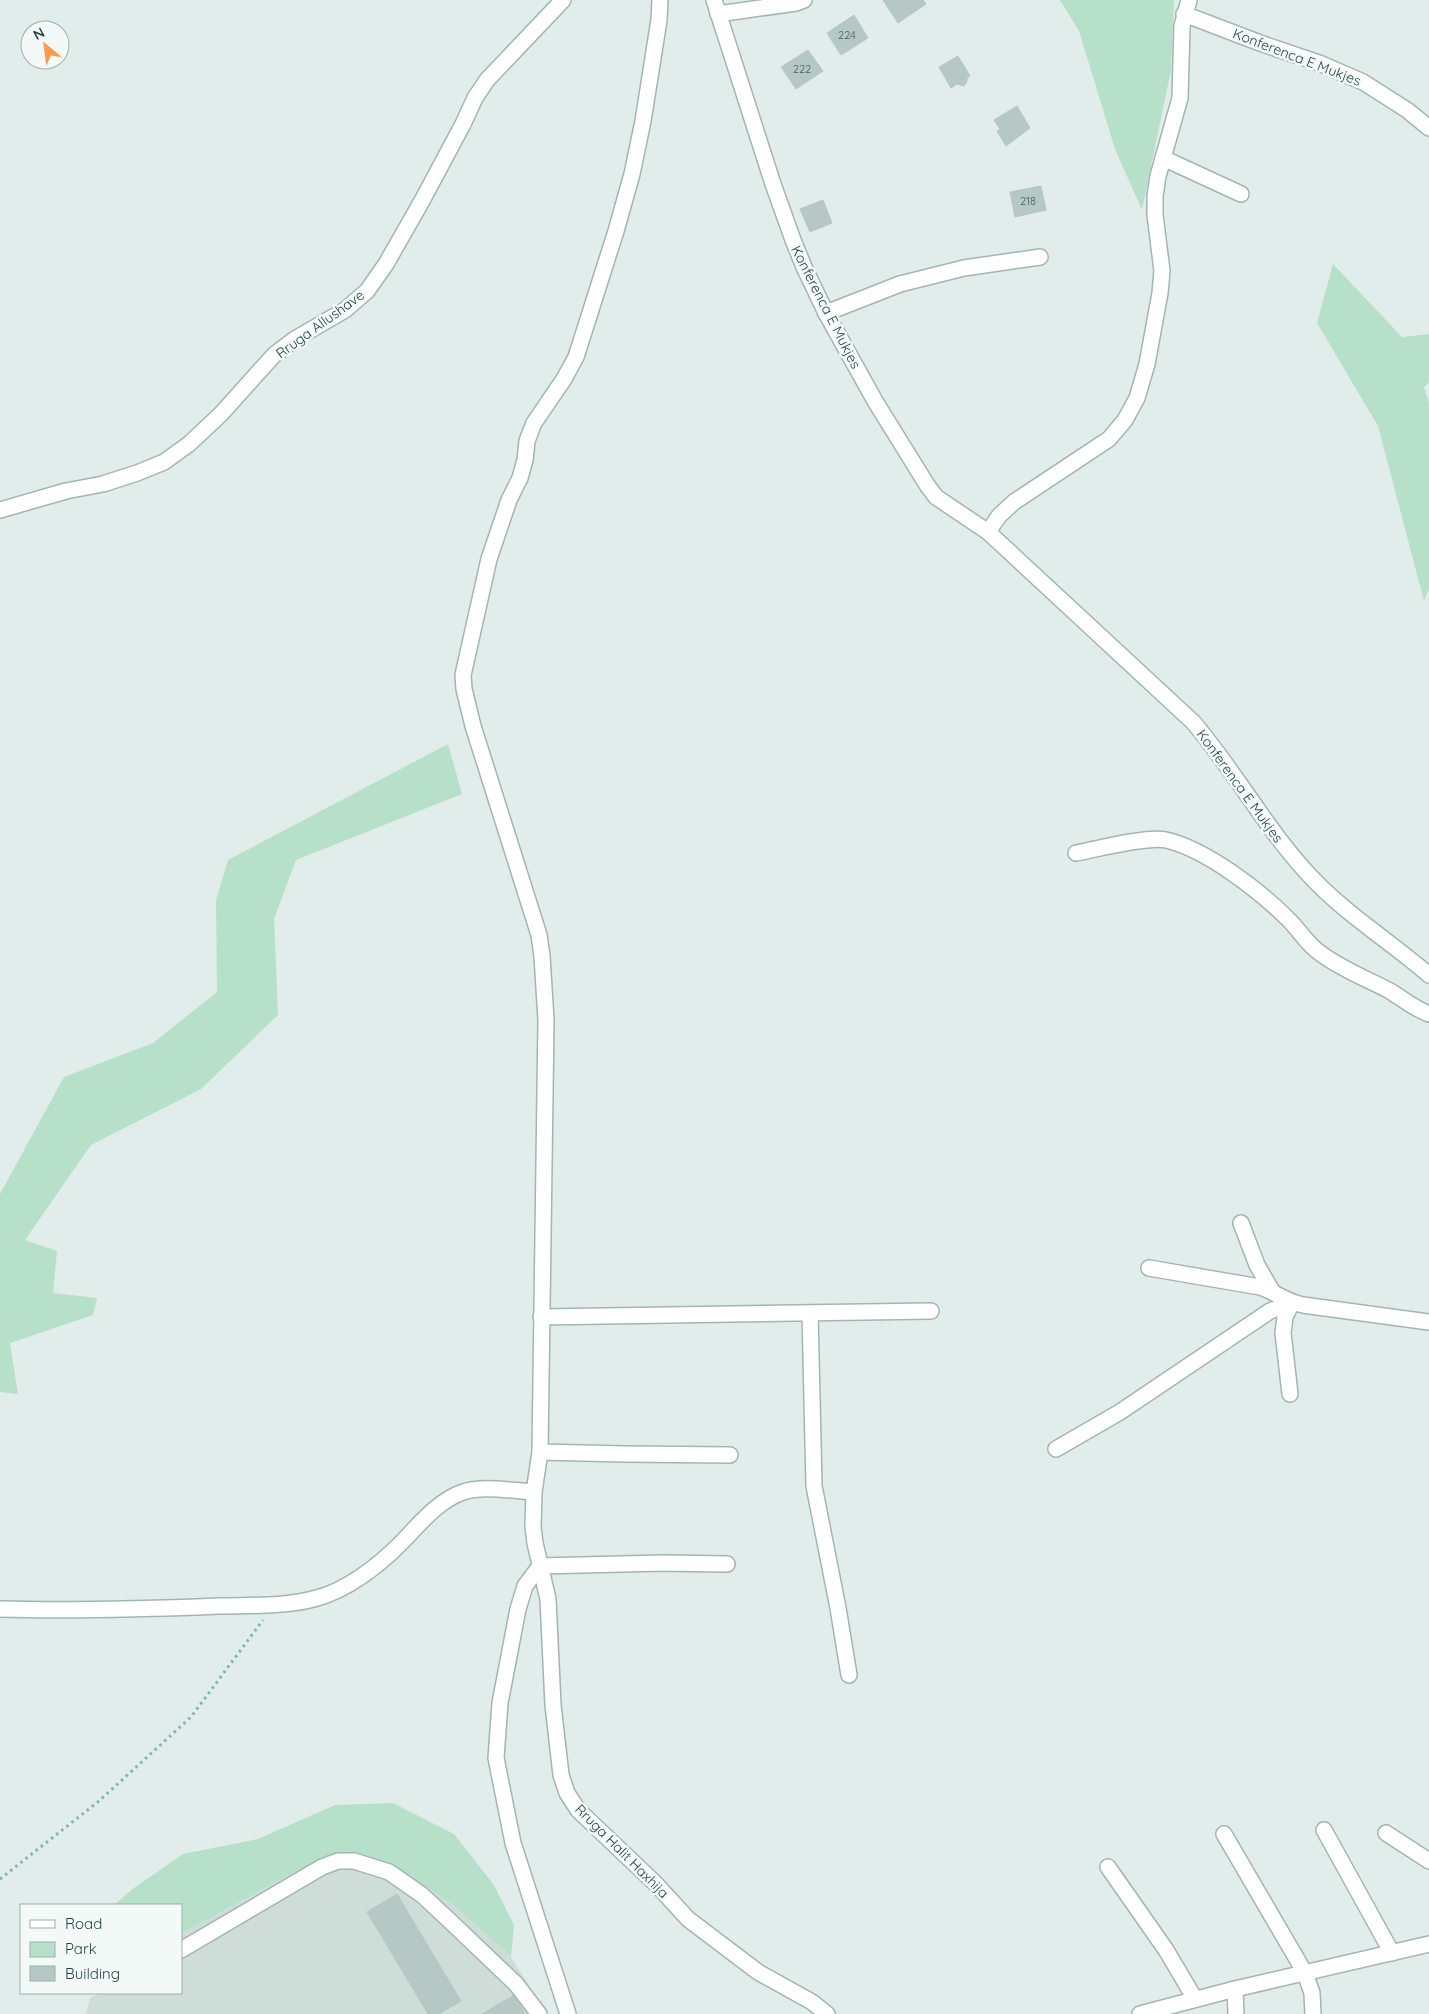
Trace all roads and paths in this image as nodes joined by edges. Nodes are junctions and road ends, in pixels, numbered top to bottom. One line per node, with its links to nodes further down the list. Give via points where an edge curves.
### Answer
1 (563, 0): 11 (street, Rruga Allushave, via 474,98 423,199 367,291 345,310 274,356 222,414 164,462 137,474)
2 (660, 0): 22 (street, Rruga Halit Haxhija, via 644,121 632,174 576,357 534,422 527,441 520,478 489,558 463,675 471,718 533,913 542,956 546,1020)
3 (804, 0): 4 (street, Konferenca E Mukjes)
4 (716, 7): 10 (street, Konferenca E Mukjes, via 793,240)
5 (1186, 7): 6 (street, Konferenca E Mukjes, via 1260,43 1363,82); 7 (street, Konferenca E Mukjes, via 1182,26 1180,98)
6 (1429, 128)
7 (1163, 158): 8 (street); 12 (street, Konferenca E Mukjes, via 1155,196 1162,271 1160,294 1137,398 1109,439 1014,502)
8 (1241, 194)
9 (1040, 256): 10 (street, via 964,268 900,284)
10 (826, 313): 12 (street, Konferenca E Mukjes, via 931,492)
11 (0, 510)
12 (988, 532): 14 (street, Konferenca E Mukjes, via 1193,722 1311,877)
13 (1076, 853): 15 (street, via 1164,840 1186,847 1252,887 1275,906 1320,954)
14 (1429, 975)
15 (1429, 1014)
16 (1241, 1223): 18 (street, via 1257,1265)
17 (1149, 1268): 18 (street)
18 (1272, 1291): 19 (street)
19 (1292, 1303): 23 (street); 24 (street, via 1285,1317 1283,1333); 25 (street, via 1270,1311 1120,1412)
20 (931, 1311): 21 (street)
21 (810, 1313): 22 (street); 33 (street, via 814,1486)
22 (542, 1317): 26 (street, Rruga Halit Haxhija)
23 (1429, 1322)
24 (1290, 1394)
25 (1056, 1449)
26 (540, 1452): 27 (street); 28 (street, Rruga Halit Haxhija)
27 (730, 1455)
28 (534, 1492): 30 (street, Rruga Halit Haxhija, via 533,1527); 31 (street, via 478,1489 463,1492 436,1509 398,1546 356,1579 318,1598)
29 (727, 1564): 30 (street)
30 (540, 1566): 47 (street, via 526,1586 518,1610 500,1703 496,1758 513,1843); 48 (street, Rruga Halit Haxhija, via 548,1599 553,1705 561,1775 567,1794 578,1810 656,1884 688,1920 758,1972)
31 (274, 1604): 32 (street); 39 (path, via 190,1717 99,1801)
32 (0, 1609)
33 (849, 1675)
34 (1324, 1830): 42 (street)
35 (1386, 1833): 37 (street)
36 (1224, 1834): 43 (street)
37 (1429, 1861)
38 (1108, 1866): 45 (street, via 1166,1950)
39 (0, 1879)
40 (1429, 1947): 42 (street)
41 (182, 1949): 46 (street, via 322,1867 338,1860 354,1861 389,1872 422,1895 516,1984)
42 (1392, 1953): 43 (street)
43 (1305, 1973): 44 (street); 51 (street, via 1312,1993)
44 (1235, 1989): 45 (street); 50 (street)
45 (1195, 1999): 49 (street)
46 (538, 2014)
47 (568, 2014)
48 (827, 2014)
49 (1140, 2014)
50 (1236, 2014)
51 (1313, 2014)

